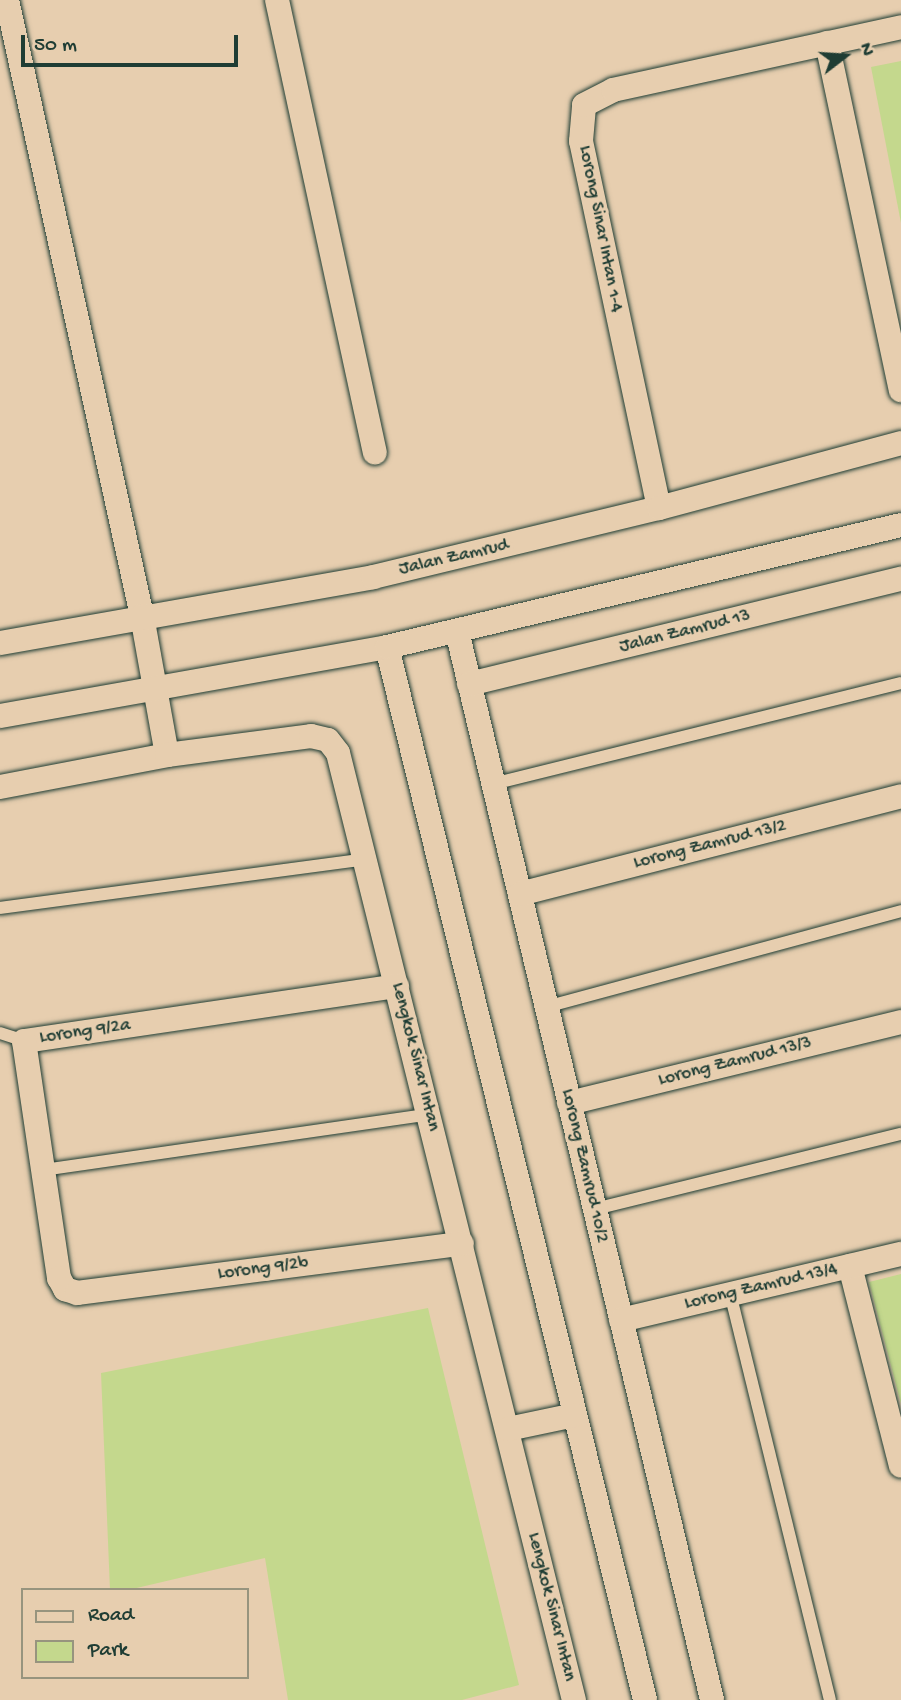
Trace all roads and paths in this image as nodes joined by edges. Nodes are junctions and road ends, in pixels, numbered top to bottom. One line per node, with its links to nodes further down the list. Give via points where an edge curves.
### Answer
1 (7, 0): 11 (street)
2 (277, 0): 7 (street)
3 (901, 27): 4 (street, Lorong Sinar Intan 1-4)
4 (827, 43): 5 (street); 8 (street, Lorong Sinar Intan 1-4, via 613,90 583,105 581,141)
5 (901, 390)
6 (901, 443): 8 (street, Jalan Zamrud)
7 (375, 452)
8 (659, 508): 11 (street, Jalan Zamrud, via 373,577)
9 (901, 525): 12 (street)
10 (901, 579): 16 (street, Jalan Zamrud 13)
11 (142, 616): 13 (street, Jalan Zamrud); 17 (street)
12 (457, 631): 14 (street); 16 (street, Lorong Zamrud 10/2)
13 (0, 642)
14 (387, 647): 17 (street); 43 (street)
15 (901, 682): 20 (lane)
16 (469, 684): 20 (street, Lorong Zamrud 10/2)
17 (156, 691): 18 (street); 19 (street)
18 (0, 716)
19 (167, 755): 21 (street, Lengkok Sinar Intan); 23 (street, Lengkok Sinar Intan, via 311,736 328,740 338,753)
20 (493, 784): 24 (street, Lorong Zamrud 10/2)
21 (0, 786)
22 (901, 796): 24 (street, Lorong Zamrud 13/2)
23 (365, 859): 25 (lane); 27 (street, Lengkok Sinar Intan)
24 (520, 894): 28 (street, Lorong Zamrud 10/2)
25 (0, 908)
26 (901, 911): 28 (lane)
27 (397, 986): 31 (street, Lorong 9/2a); 33 (street, Lengkok Sinar Intan)
28 (546, 1007): 32 (street, Lorong Zamrud 10/2)
29 (901, 1022): 32 (street, Lorong Zamrud 13/3)
30 (0, 1033): 31 (lane)
31 (24, 1041): 35 (street, Lorong 9/2a)
32 (569, 1103): 36 (street, Lorong Zamrud 10/2)
33 (430, 1114): 35 (lane); 37 (street, Lengkok Sinar Intan)
34 (901, 1134): 36 (lane)
35 (43, 1170): 40 (street, Lorong 9/2a, via 59,1278)
36 (595, 1209): 42 (street, Lorong Zamrud 10/2)
37 (462, 1244): 40 (street, Lorong 9/2b, via 77,1293); 44 (street, Lengkok Sinar Intan)
38 (901, 1254): 39 (street, Lorong Zamrud 13/4)
39 (850, 1266): 41 (street, Lorong Zamrud 13/4); 45 (street)
40 (65, 1289)
41 (730, 1292): 42 (street, Lorong Zamrud 13/4); 49 (lane)
42 (621, 1320): 48 (street, Lorong Zamrud 10/2)
43 (575, 1415): 44 (street); 47 (street)
44 (508, 1429): 46 (street, Lengkok Sinar Intan)
45 (901, 1466)
46 (574, 1700)
47 (645, 1700)
48 (712, 1700)
49 (830, 1700)

